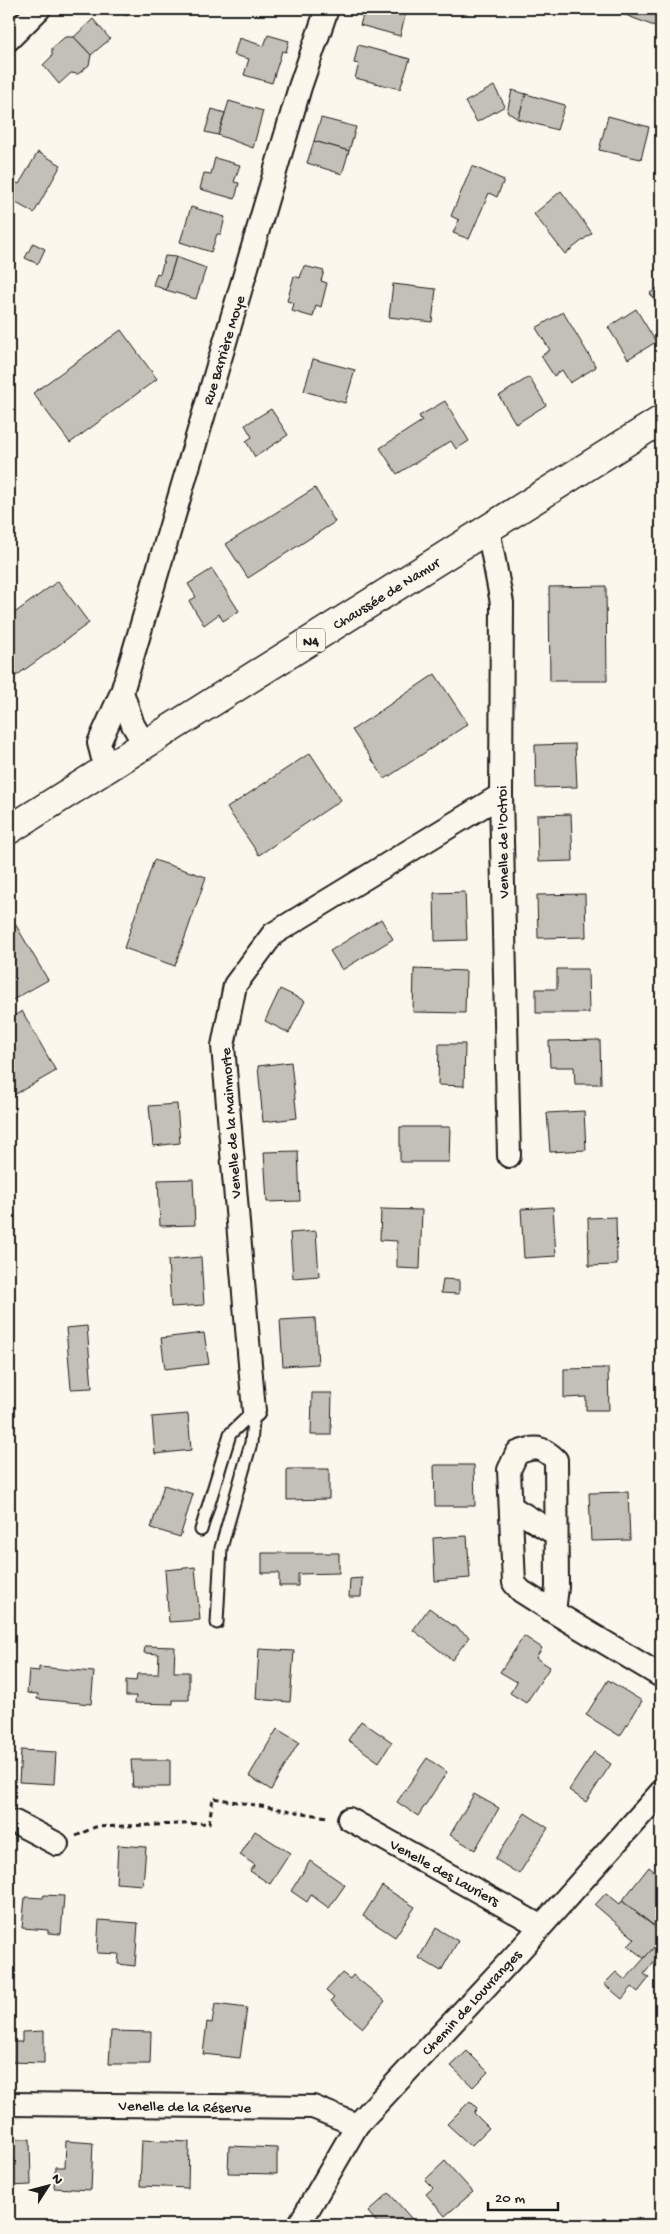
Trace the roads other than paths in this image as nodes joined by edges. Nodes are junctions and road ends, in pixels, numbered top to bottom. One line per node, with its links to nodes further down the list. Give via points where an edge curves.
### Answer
1 (39, 9): 3 (street)
2 (327, 9): 6 (street, Rue Barrière Moye, via 300,88)
3 (9, 39)
4 (661, 420): 5 (main road, Chaussée de Namur / N4)
5 (488, 529): 7 (main road, Chaussée de Namur / N4); 9 (street, Venelle de l'Octroi, via 502,603)
6 (122, 692): 7 (street, via 133,725); 8 (street, Rue Barrière Moye, via 99,743)
7 (145, 745): 8 (main road, Chaussée de Namur / N4)
8 (106, 770): 10 (main road, Chaussée de Namur / N4)
9 (501, 795): 11 (street, Venelle de l'Octroi); 12 (street, Venelle de la Mainmorte, via 273,934 235,985 223,1046)
10 (9, 830)
11 (509, 1156)
12 (254, 1412): 14 (lane, via 230,1434); 17 (lane, via 250,1443 221,1548)
13 (510, 1507): 15 (street); 15 (street, via 509,1470 517,1454 529,1448 545,1450 556,1460); 16 (street, via 514,1583)
14 (200, 1530)
15 (556, 1534): 16 (street)
16 (554, 1612): 18 (street)
17 (217, 1623)
18 (661, 1676)
19 (661, 1792): 23 (street, Chemin de Louvranges)
20 (350, 1819): 23 (street, Venelle des Lauriers)
21 (9, 1822): 22 (street)
22 (57, 1844)
23 (540, 1926): 25 (street, Chemin de Louvranges)
24 (9, 2104): 25 (street, Venelle de la Réserve, via 313,2107)
25 (357, 2125): 26 (street, Chemin de Louvranges)
26 (299, 2225)

